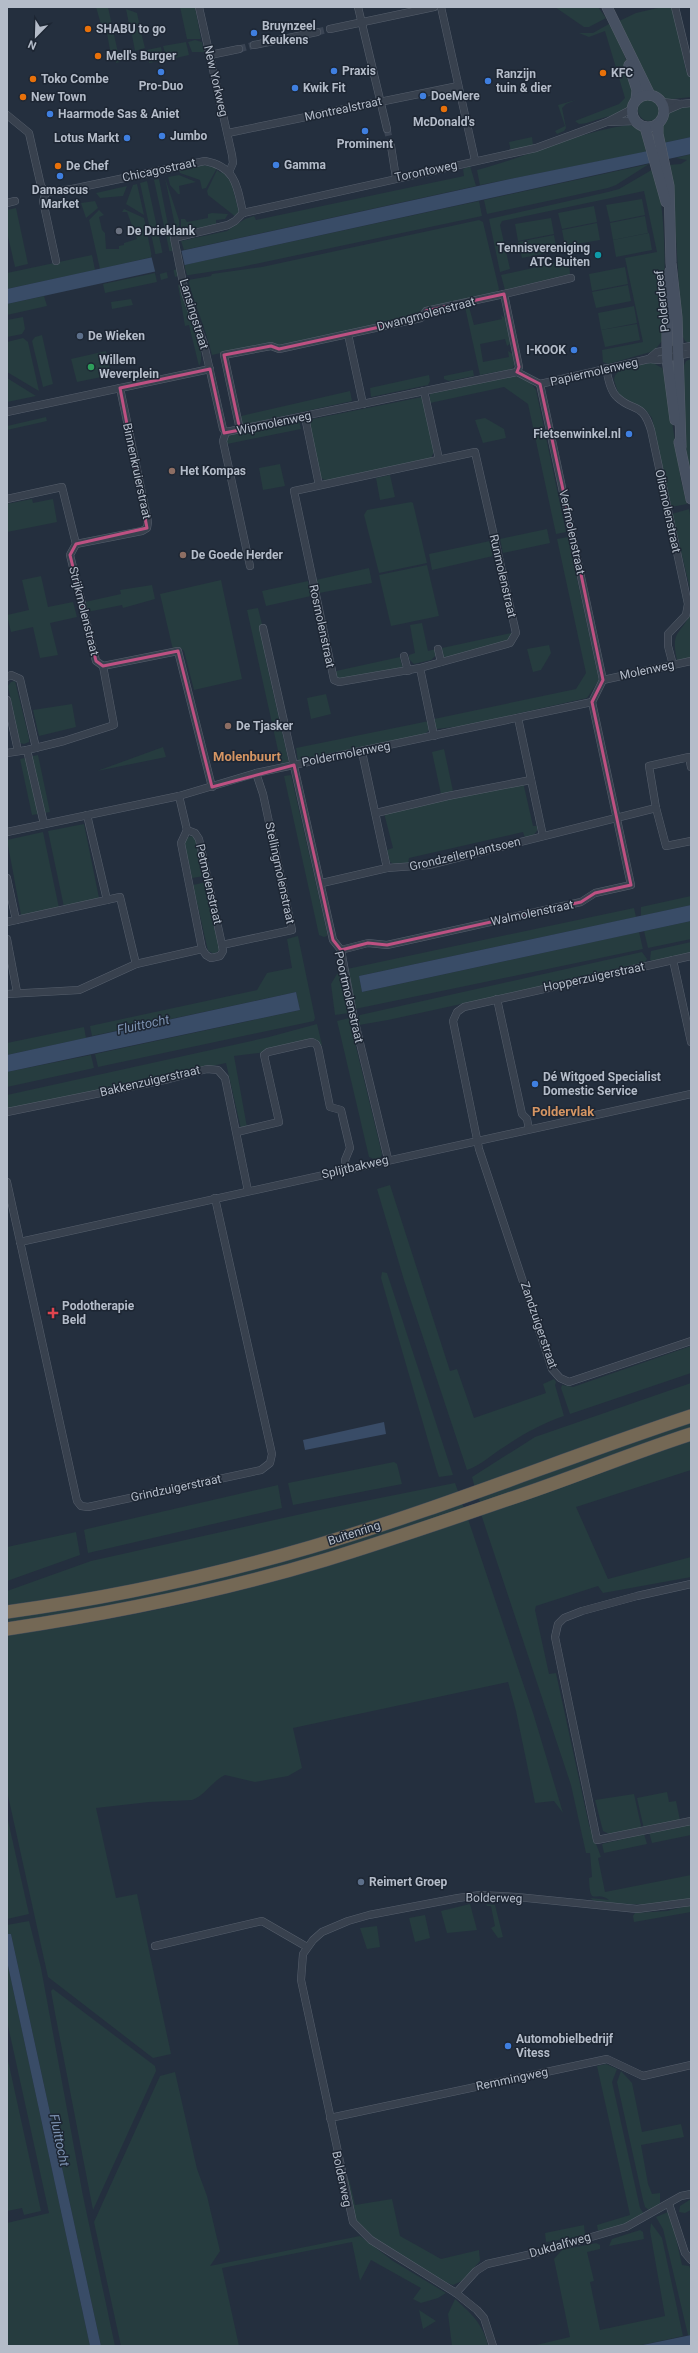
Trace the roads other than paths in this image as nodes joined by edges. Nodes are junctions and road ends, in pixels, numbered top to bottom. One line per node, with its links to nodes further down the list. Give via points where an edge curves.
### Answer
1 (200, 7): 13 (street, New Yorkweg)
2 (358, 7): 7 (street)
3 (434, 7): 7 (street)
4 (441, 7): 15 (street)
5 (675, 7): 14 (street)
6 (607, 9): 11 (main road)
7 (362, 23): 8 (street); 17 (street)
8 (330, 29)
9 (316, 32): 10 (street)
10 (254, 45)
11 (624, 45): 16 (main road); 19 (main road, via 637,90)
12 (239, 49): 13 (street)
13 (210, 55): 26 (street, New Yorkweg)
14 (691, 73)
15 (458, 86): 17 (street, Montrealstraat); 28 (street)
16 (650, 94): 19 (main road, via 643,95); 20 (main road)
17 (380, 102): 24 (street); 26 (street, Montrealstraat)
18 (691, 103): 20 (street)
19 (634, 104): 22 (main road); 23 (street, Torontoweg)
20 (664, 106): 25 (main road)
21 (7, 116): 31 (street, via 29,133 41,186)
22 (636, 121): 23 (street, Torontoweg); 25 (main road)
23 (607, 122): 28 (street, Torontoweg, via 536,148)
24 (387, 129)
25 (653, 131): 36 (main road, via 668,208)
26 (228, 133): 29 (street, New Yorkweg, via 232,155)
27 (390, 146): 30 (street)
28 (475, 160): 30 (street, Torontoweg)
29 (226, 169): 31 (street, Chicagostraat, via 214,163 198,162 72,189); 34 (street, via 238,187)
30 (396, 178): 34 (street, Torontoweg)
31 (45, 192): 35 (street, via 43,201)
32 (16, 201): 33 (street)
33 (7, 203)
34 (243, 213): 45 (street, Lansingstraat, via 232,224 174,238 188,303 204,344)
35 (56, 260)
36 (671, 263): 41 (main road, Polderdreef); 43 (main road, Polderdreef, via 667,287)
37 (571, 278): 38 (street, Dwangmolenstraat)
38 (504, 294): 39 (street, Dwangmolenstraat, via 426,311 421,318); 46 (street, via 519,367)
39 (348, 334): 50 (street); 53 (street, Dwangmolenstraat, via 279,349 271,346 224,355)
40 (691, 346): 41 (street)
41 (679, 352): 42 (street); 43 (street, Papiermolenweg); 55 (main road, Polderdreef)
42 (691, 353)
43 (667, 354): 44 (street, Papiermolenweg, via 657,352 648,359); 55 (main road, Polderdreef, via 669,387)
44 (606, 368): 47 (street, Papiermolenweg); 68 (street, Oliemolenstraat, via 617,397 642,411 651,430 688,604 686,615 668,634)
45 (210, 369): 48 (street); 54 (street, Wipmolenweg, via 223,429)
46 (517, 372): 47 (street); 49 (street, Wipmolenweg)
47 (540, 384): 73 (street, Verfmolenstraat)
48 (120, 388): 51 (street); 61 (street, Binnenkruierstraat, via 148,522 147,528)
49 (424, 391): 50 (street, Wipmolenweg); 56 (street)
50 (363, 404): 52 (street, Wipmolenweg)
51 (7, 412)
52 (305, 417): 53 (street, Wipmolenweg); 58 (street)
53 (240, 430): 54 (street, Wipmolenweg)
54 (226, 432): 62 (street, via 223,441)
55 (681, 447): 59 (main road, Polderdreef)
56 (439, 459): 57 (street, Runmolenstraat); 67 (street, Runmolenstraat, via 475,452 516,633 510,643)
57 (367, 475): 58 (street, Rosmolenstraat)
58 (320, 486): 71 (street, Rosmolenstraat, via 294,491 334,680 338,682)
59 (691, 497)
60 (7, 498): 61 (street, Strijkmolenstraat, via 62,487)
61 (76, 544): 69 (street, Strijkmolenstraat, via 70,555 96,661)
62 (250, 566)
63 (263, 628): 83 (street, Poortmolenstraat)
64 (438, 649): 67 (street)
65 (404, 656): 71 (street)
66 (691, 661): 68 (street, Molenweg)
67 (441, 662): 70 (street, Runmolenstraat)
68 (672, 665): 73 (street, Molenweg)
69 (103, 666): 78 (street, Strijkmolenstraat, via 114,725); 87 (street, via 178,651)
70 (420, 668): 71 (street, Rosmolenstraat); 77 (street)
71 (408, 671)
72 (7, 677): 78 (street, via 11,675 20,679)
73 (603, 680): 75 (street)
74 (7, 700): 80 (street)
75 (592, 702): 76 (street, Poldermolenweg); 92 (street, Walmolenstraat)
76 (518, 718): 77 (street, Poldermolenweg); 86 (street)
77 (434, 736): 81 (street, Poldermolenweg)
78 (36, 748): 79 (street, Strijkmolenstraat)
79 (27, 750): 80 (street, Strijkmolenstraat); 93 (street)
80 (18, 751): 82 (street, Strijkmolenstraat)
81 (362, 752): 83 (street, Poldermolenweg); 90 (street)
82 (7, 753)
83 (294, 765): 85 (street, Poldermolenweg); 100 (street, Poortmolenstraat)
84 (691, 767): 89 (street, via 689,757 649,766)
85 (256, 773): 87 (street, Poldermolenweg); 105 (street, Stellingmolenstraat, via 263,794 292,930)
86 (531, 780): 90 (street); 96 (street)
87 (212, 787): 88 (street, Poldermolenweg)
88 (179, 796): 91 (street, Poldermolenweg); 94 (street, Petmolenstraat)
89 (656, 808): 92 (street, Grondzeilerplantsoen); 97 (street, via 666,846)
90 (376, 813): 98 (street)
91 (87, 815): 93 (street, Poldermolenweg); 101 (street)
92 (617, 817): 96 (street, Grondzeilerplantsoen); 107 (street, Walmolenstraat, via 631,885 595,893 581,902 387,944 368,944)
93 (44, 824): 95 (street, Poldermolenweg)
94 (187, 830): 105 (street, Petmolenstraat, via 199,839); 106 (street, Petmolenstraat, via 181,843)
95 (7, 832)
96 (543, 836): 98 (street, Grondzeilerplantsoen, via 429,864)
97 (691, 841)
98 (388, 868): 100 (street, Grondzeilerplantsoen)
99 (7, 878): 102 (street)
100 (322, 883): 107 (street, Poortmolenstraat, via 333,940)
101 (106, 900): 102 (street); 110 (street, via 120,897)
102 (16, 920): 103 (street)
103 (7, 922)
104 (7, 939): 111 (street)
105 (222, 945): 106 (street, via 223,951 220,956 212,958)
106 (202, 949): 110 (street)
107 (341, 950): 120 (street, Poortmolenstraat)
108 (691, 956): 109 (street, Hopperzuigerstraat)
109 (673, 960): 113 (street, Hopperzuigerstraat); 114 (street)
110 (136, 964): 111 (street, via 79,990)
111 (17, 992): 112 (street)
112 (7, 994)
113 (497, 999): 117 (street, via 522,1114 527,1119); 119 (street, Hopperzuigerstraat, via 464,1007 457,1012 453,1021)
114 (691, 1042)
115 (691, 1094): 117 (street, Splijtbakweg)
116 (7, 1112): 118 (street, Bakkenzuigerstraat, via 207,1069 218,1070 225,1078)
117 (529, 1129): 119 (street, Splijtbakweg)
118 (237, 1132): 121 (street, via 279,1122 264,1059 268,1052 312,1042 316,1044 330,1107 341,1110 350,1148 345,1160); 123 (street, Bakkenzuigerstraat)
119 (477, 1140): 120 (street, Splijtbakweg); 126 (street, Zandzuigerstraat, via 552,1369 560,1378 569,1382)
120 (388, 1159): 121 (street, Splijtbakweg)
121 (346, 1169): 123 (street, Splijtbakweg)
122 (7, 1182): 125 (street)
123 (248, 1191): 124 (street, Splijtbakweg)
124 (215, 1198): 125 (street, Splijtbakweg); 125 (street, Grindzuigerstraat, via 272,1454 270,1463 261,1470 88,1507 81,1506 77,1501)
125 (20, 1242)
126 (691, 1341)
127 (691, 1416): 130 (highway, Buitenring, via 481,1491 305,1548 178,1582)
128 (691, 1434): 131 (highway, Buitenring, via 630,1453 510,1499 306,1566 237,1585 163,1601)
129 (691, 1584): 132 (street, via 637,1596 564,1618 558,1624 555,1637 597,1840)
130 (7, 1612)
131 (7, 1629)
132 (691, 1821)
133 (691, 1902): 135 (street, Bolderweg, via 637,1909 518,1897 461,1897 348,1921 322,1932)
134 (155, 1946): 135 (street, via 262,1921)
135 (307, 1947): 137 (street, Bolderweg, via 301,1963 300,1980)
136 (691, 2065): 137 (street, Remmingweg, via 643,2076 607,2059)
137 (330, 2118): 141 (street, Bolderweg, via 352,2222 371,2240)
138 (691, 2194): 139 (street, Dukdalfweg)
139 (669, 2204): 140 (street, via 685,2253); 141 (street, Dukdalfweg, via 626,2227 487,2264 476,2271)
140 (691, 2260)
141 (456, 2293): 142 (street, Bolderweg, via 484,2318)
142 (492, 2346)

